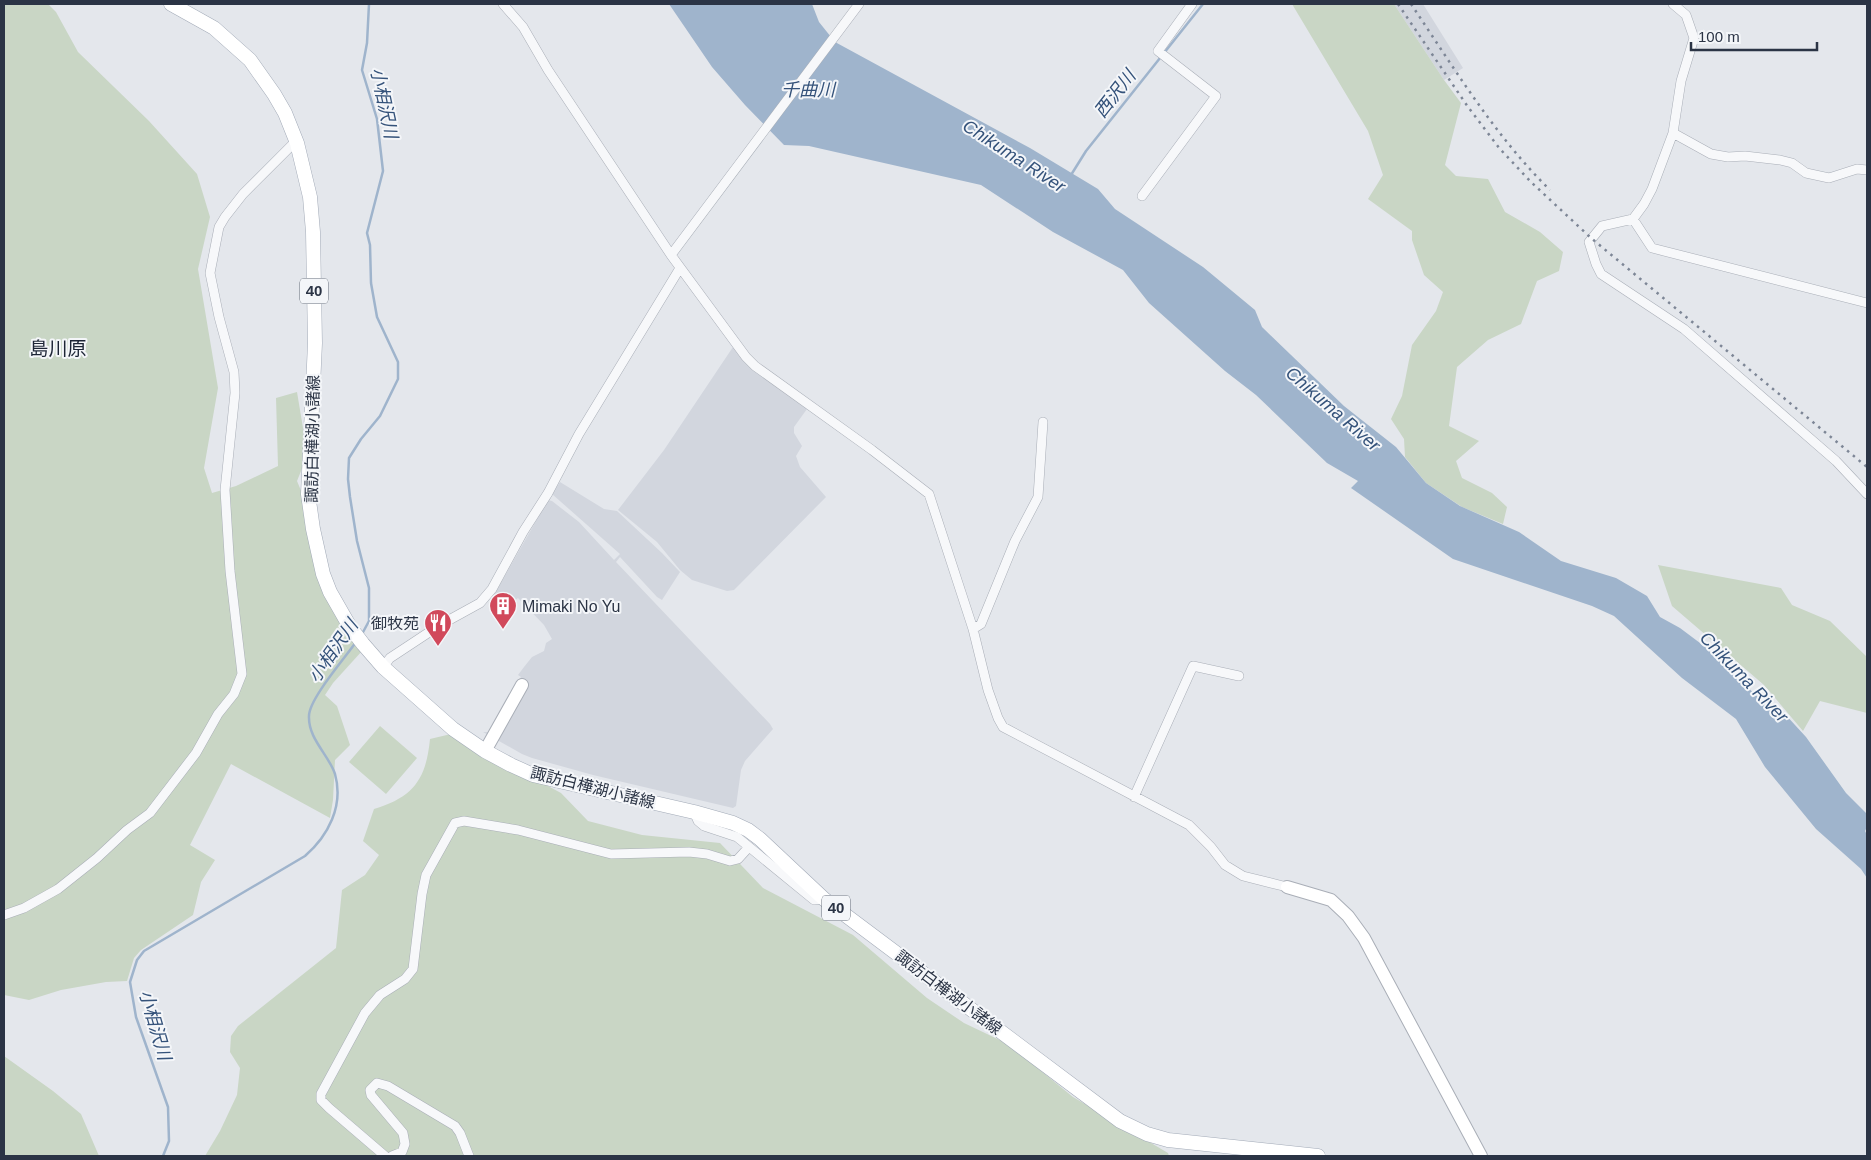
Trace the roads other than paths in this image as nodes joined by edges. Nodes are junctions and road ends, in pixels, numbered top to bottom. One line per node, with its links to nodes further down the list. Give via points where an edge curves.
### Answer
1 (171, 4): 7 (main road, 諏訪白樺湖小諸線 / 40, via 214,28 250,60 285,113)
2 (503, 4): 11 (street, via 523,27)
3 (858, 4): 11 (street)
4 (1192, 4): 9 (street, via 1158,51 1216,96)
5 (1673, 4): 6 (street, via 1686,14 1694,38 1681,81)
6 (1673, 132): 8 (street, via 1711,154 1780,160 1792,163 1806,173 1829,178 1858,169); 10 (street, via 1652,189)
7 (298, 143): 17 (main road, 諏訪白樺湖小諸線 / 40, via 310,197 313,232 315,343 308,494 313,529 330,592 350,627); 26 (street, via 293,144 243,194 224,217 219,226 210,273 234,372 235,393 225,490 242,674 234,694 218,714 196,753 150,812 58,889)
8 (1867, 170)
9 (1142, 196)
10 (1633, 219): 13 (street, via 1652,248); 15 (street, via 1602,226 1589,242 1601,274 1684,329 1836,461)
11 (671, 255): 12 (street)
12 (680, 268): 16 (street, via 755,366 929,494); 17 (street, via 579,434 492,590 480,603 440,625 390,658)
13 (1867, 303)
14 (1043, 422): 16 (street, via 1038,497 1015,541 981,624)
15 (1867, 494)
16 (973, 629): 21 (street, via 988,690 1003,727)
17 (383, 667): 20 (main road, 諏訪白樺湖小諸線 / 40, via 453,729)
18 (1239, 676): 21 (street, via 1193,666)
19 (522, 684): 20 (street)
20 (485, 751): 22 (main road, 諏訪白樺湖小諸線 / 40, via 533,775)
21 (1134, 797): 24 (street, via 1189,825 1225,865 1243,876)
22 (694, 812): 23 (street, via 704,826 738,837); 25 (main road, 諏訪白樺湖小諸線 / 40, via 748,830)
23 (749, 848): 25 (street, via 814,900); 27 (street, via 738,859 730,860 689,852 611,854 518,830 455,823 426,875 413,969 364,1013 321,1094 321,1100 329,1108)
24 (1287, 886): 31 (street, via 1331,900 1359,930)
25 (824, 899): 30 (main road, 諏訪白樺湖小諸線 / 40, via 1120,1121 1168,1140)
26 (4, 915)
27 (385, 1156)
28 (392, 1156): 29 (street, via 402,1152 405,1144 403,1133 371,1095 370,1090 377,1083 456,1126)
29 (469, 1156)
30 (1318, 1156)
31 (1481, 1156)

